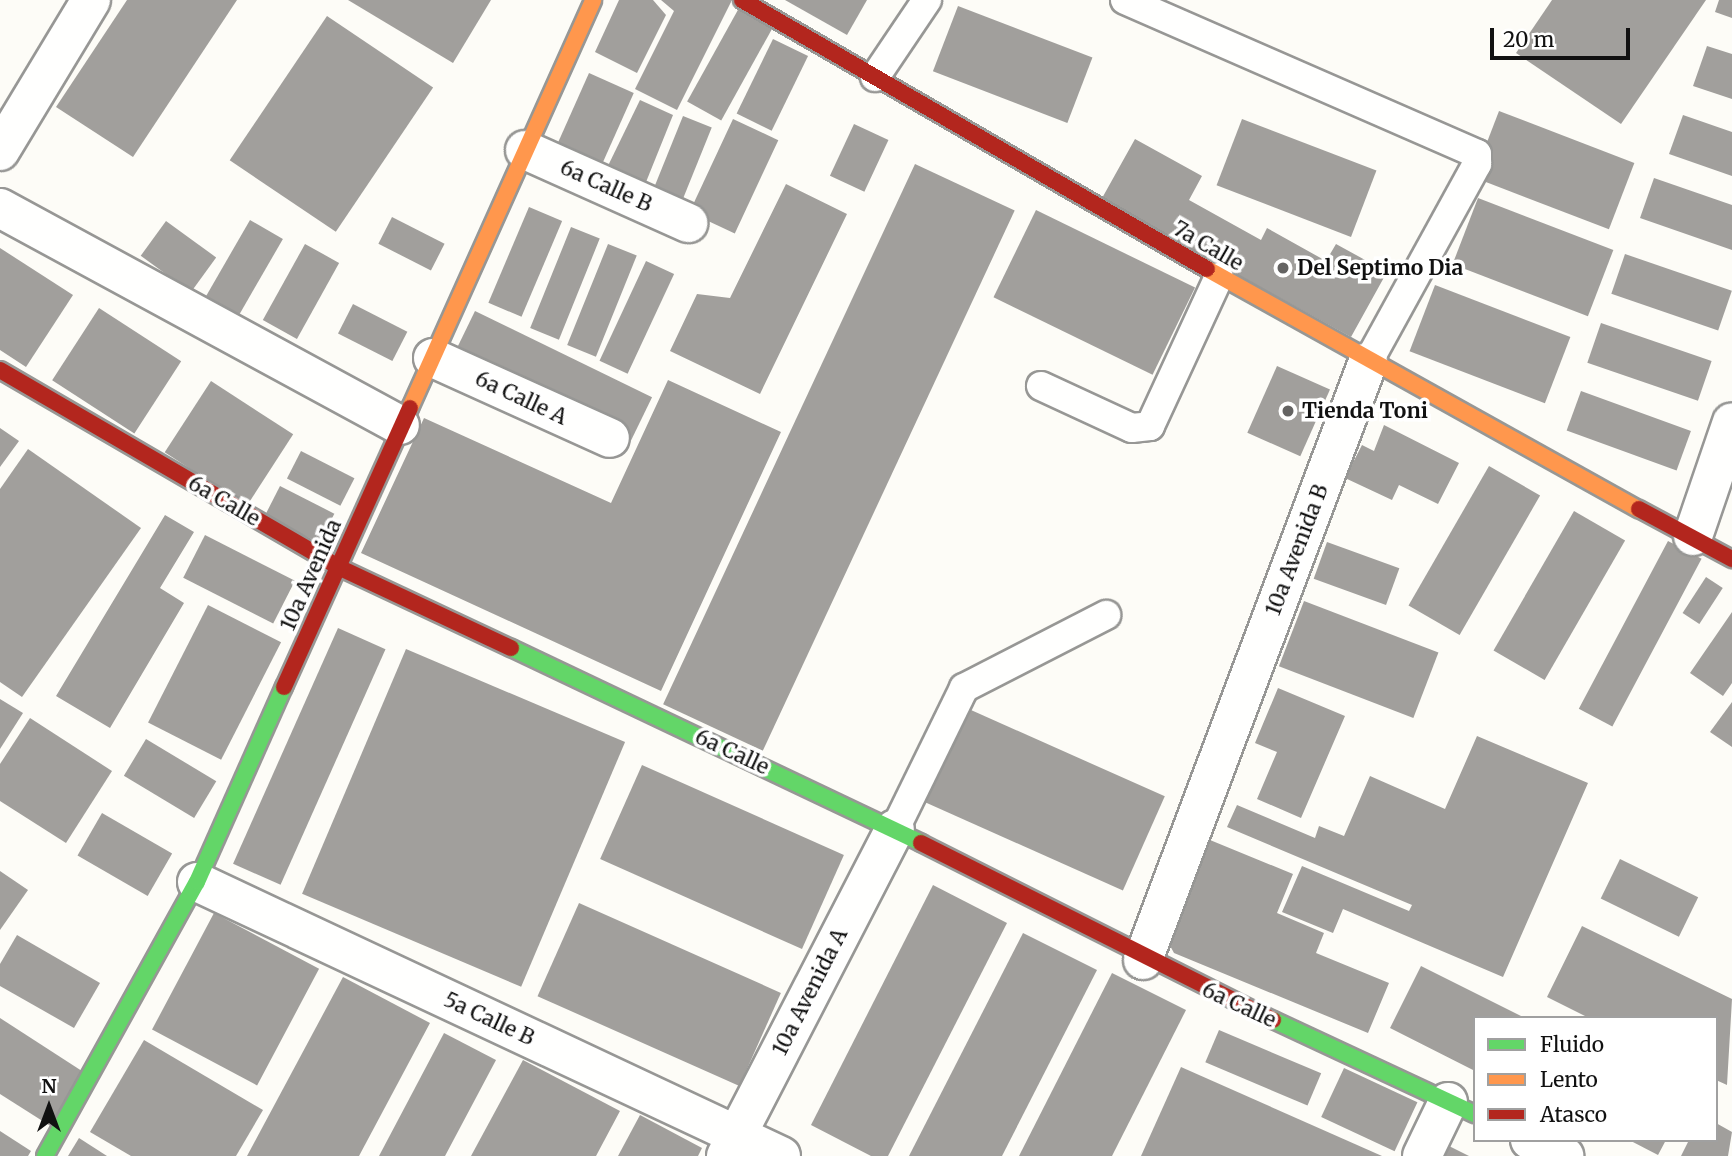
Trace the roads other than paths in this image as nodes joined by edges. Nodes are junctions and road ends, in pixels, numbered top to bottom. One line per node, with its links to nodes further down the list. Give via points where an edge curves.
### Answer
1 (91, 0): 8 (street)
2 (593, 0): 7 (street, 10a Avenida)
3 (742, 0): 6 (street, 7a Calle)
4 (927, 0): 6 (lane)
5 (1125, 0): 13 (lane, 10a Avenida B, via 1476,153 1477,164)
6 (875, 77): 11 (street, 7a Calle)
7 (525, 150): 10 (street, 6a Calle B); 12 (street, 10a Avenida)
8 (0, 151)
9 (0, 208): 17 (street)
10 (688, 223)
11 (1219, 277): 13 (street, 7a Calle); 15 (lane, via 1150,426 1132,428)
12 (433, 358): 17 (street, 10a Avenida); 18 (street, 6a Calle A)
13 (1368, 362): 19 (street, 7a Calle); 25 (street, 10a Avenida B)
14 (0, 370): 21 (street, 6a Calle)
15 (1041, 386)
16 (1732, 422): 19 (street)
17 (400, 425): 21 (street, 10a Avenida)
18 (610, 438)
19 (1693, 536): 20 (street, 7a Calle)
20 (1732, 559)
21 (338, 567): 23 (street, 6a Calle); 24 (street, 10a Avenida)
22 (1106, 615): 23 (lane, via 964,688)
23 (895, 829): 25 (street, 6a Calle); 28 (street, 10a Avenida A)
24 (197, 882): 28 (street, 5a Calle B); 29 (street, 10a Avenida)
25 (1143, 960): 26 (street, 6a Calle)
26 (1461, 1108): 31 (street)
27 (1534, 1142): 32 (street)
28 (731, 1146): 30 (street, 5a Calle B)
29 (45, 1156)
30 (782, 1156)
31 (1422, 1156)
32 (1564, 1156)

